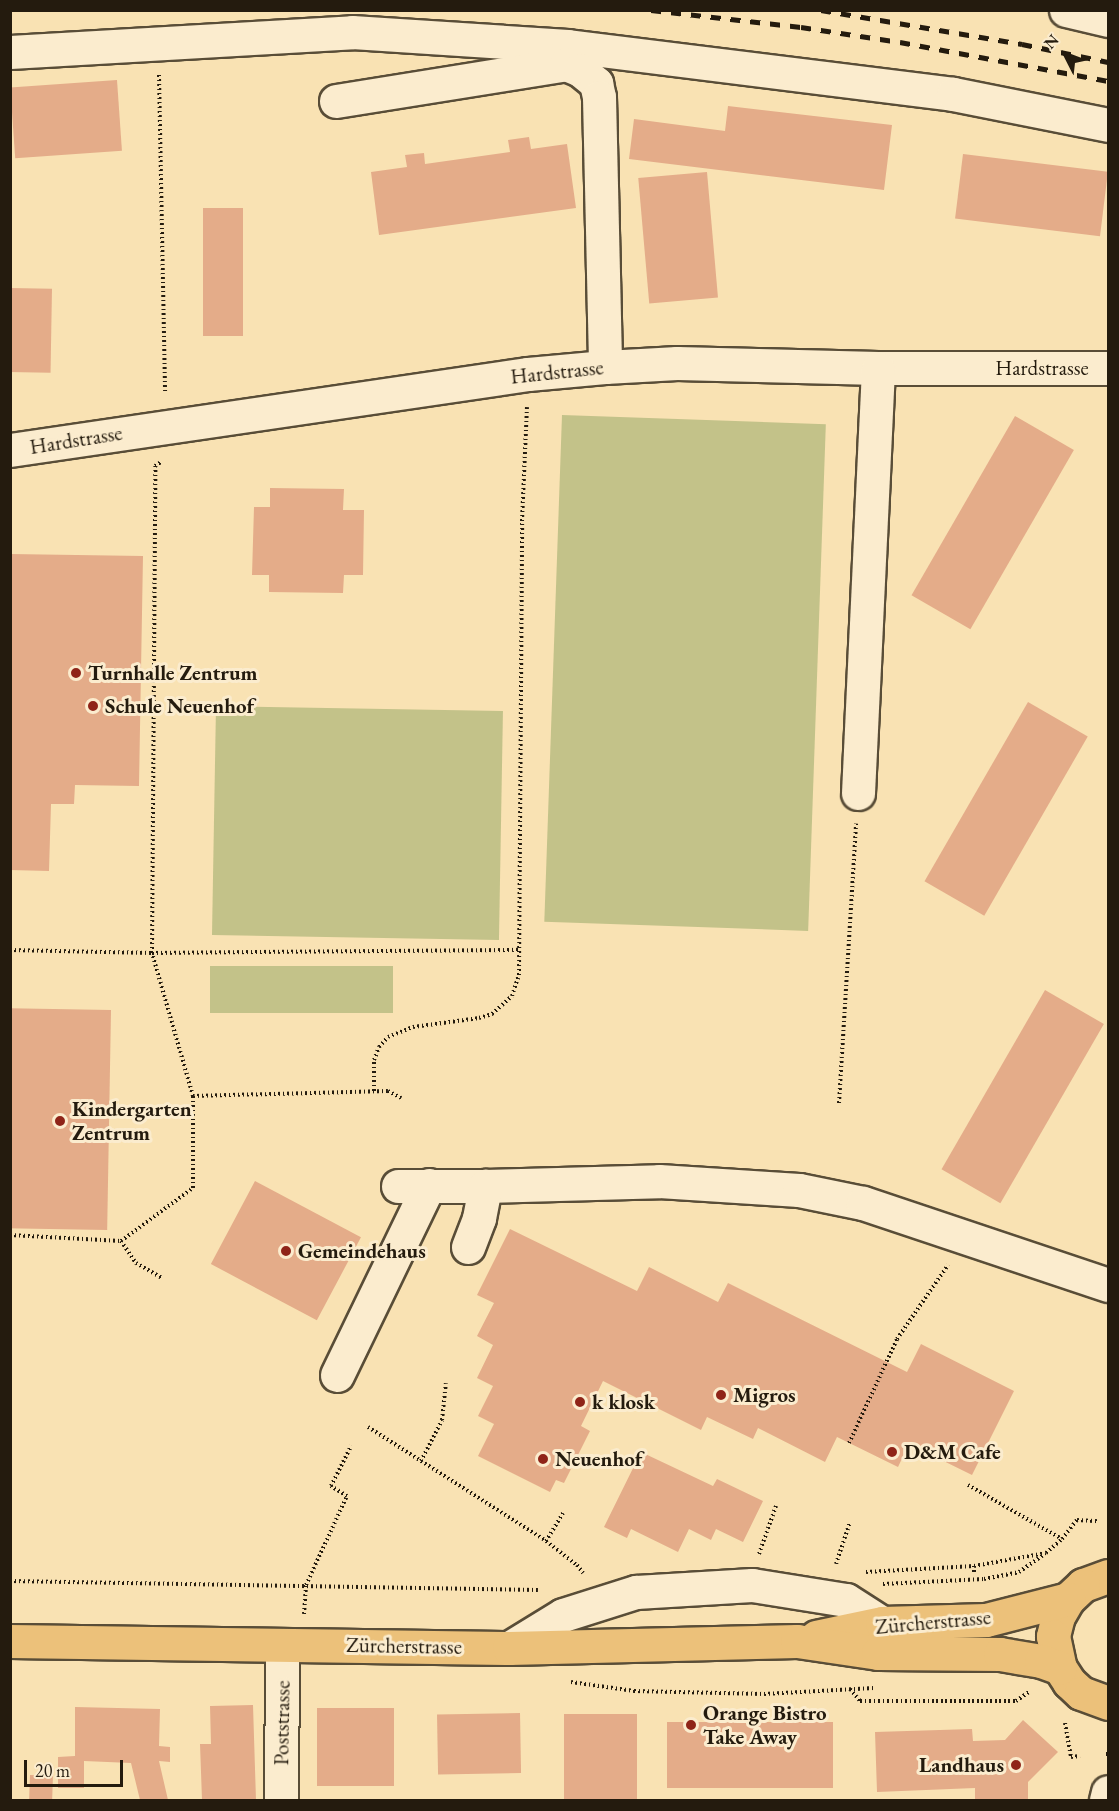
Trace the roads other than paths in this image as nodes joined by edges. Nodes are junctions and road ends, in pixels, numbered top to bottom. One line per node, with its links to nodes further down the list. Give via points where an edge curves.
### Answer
1 (1066, 10): 2 (street)
2 (1108, 20)
3 (10, 52): 5 (street, via 352,32 567,46 953,94)
4 (336, 101): 6 (street, via 566,64 596,83)
5 (1108, 125)
6 (604, 367): 7 (street, Hardstrasse, via 677,363); 9 (street, Hardstrasse, via 528,374)
7 (878, 368): 8 (street, Hardstrasse); 10 (street)
8 (1108, 368)
9 (10, 450)
10 (858, 793)
11 (485, 1186): 12 (street); 13 (street, via 659,1181 799,1190 863,1203); 14 (street, via 414,1186)
12 (468, 1247)
13 (1108, 1285)
14 (337, 1375)
15 (1108, 1576): 16 (main road, via 1083,1586)
16 (1068, 1599): 17 (main road, Zürcherstrasse, via 986,1620); 22 (main road, via 1053,1636)
17 (882, 1623): 19 (main road, Zürcherstrasse); 21 (street, via 846,1600 752,1586 636,1592 563,1615)
18 (10, 1641): 20 (main road, Zürcherstrasse)
19 (797, 1641): 21 (main road, Zürcherstrasse); 22 (main road, Zürcherstrasse, via 878,1653 1000,1654)
20 (292, 1645): 21 (main road, Zürcherstrasse); 25 (street, Poststrasse)
21 (509, 1648)
22 (1060, 1668): 23 (main road, via 1081,1693)
23 (1108, 1703)
24 (1108, 1792): 26 (street)
25 (281, 1800)
26 (1106, 1800)

